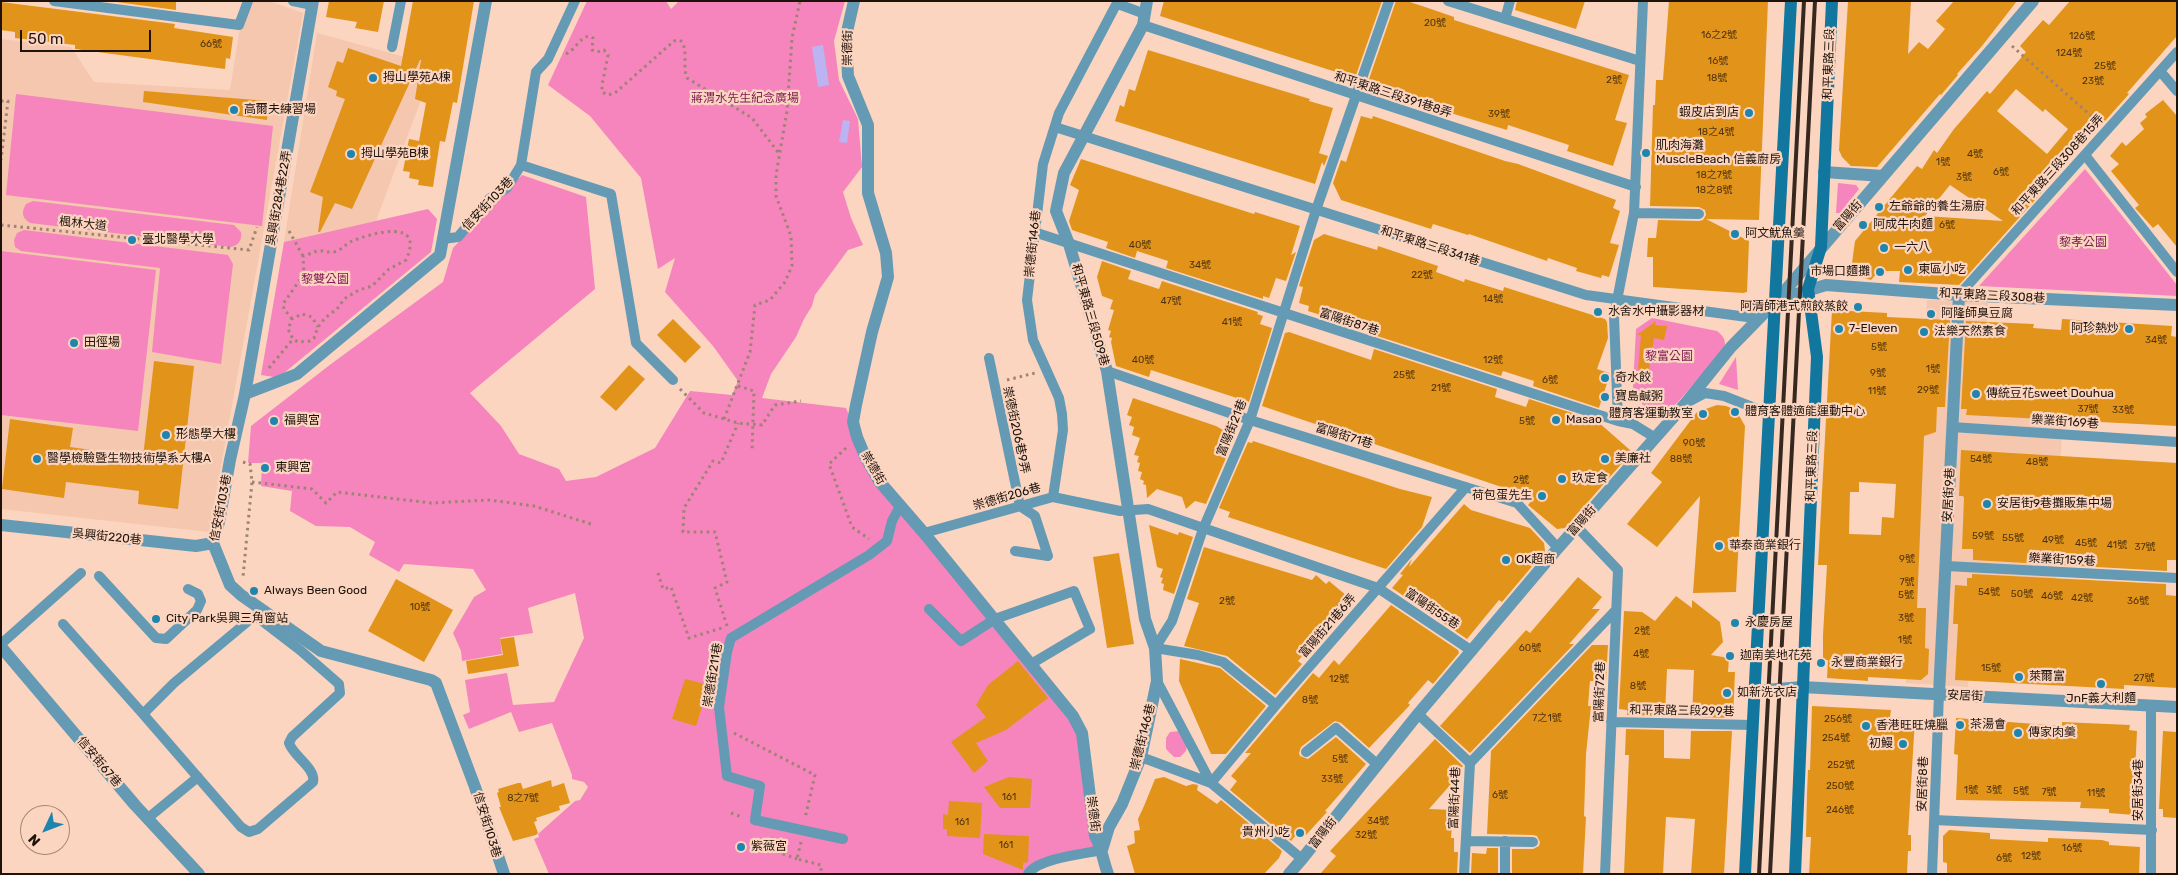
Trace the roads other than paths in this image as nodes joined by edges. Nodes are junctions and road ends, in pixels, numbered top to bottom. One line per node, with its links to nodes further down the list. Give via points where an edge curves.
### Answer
1 (54, 1): 2 (lane, via 239,25)
2 (248, 1)
3 (293, 1): 15 (lane)
4 (401, 1): 19 (lane)
5 (486, 1): 36 (street)
6 (574, 1): 28 (lane, 信安街103巷, via 548,59 536,72)
7 (854, 1): 59 (street, 崇德街, via 846,36 848,76 868,125 868,193 886,253 888,277 872,332 853,422 865,456 879,481)
8 (1389, 1): 24 (lane, 富陽街21巷)
9 (1448, 1): 18 (lane)
10 (1510, 1): 18 (lane)
11 (1643, 1): 21 (lane)
12 (1791, 1): 43 (main road)
13 (1832, 1): 29 (main road, 和平東路三段)
14 (2033, 1): 30 (street, 富陽街)
15 (313, 3): 49 (street, 吳興街284巷22弄)
16 (1118, 3): 17 (lane, 和平東路三段391巷8弄); 25 (lane, 崇德街146巷, via 1059,113)
17 (1145, 13): 24 (lane, 和平東路三段391巷8弄); 26 (street, 和平東路三段509巷)
18 (1505, 19): 21 (lane)
19 (392, 47)
20 (2177, 52): 22 (lane, 和平東路三段308巷15弄)
21 (1640, 61): 31 (lane)
22 (2160, 71): 23 (lane); 27 (lane, 和平東路三段308巷15弄)
23 (2177, 91)
24 (1356, 96): 31 (lane, 和平東路三段391巷8弄); 32 (lane, 富陽街21巷)
25 (1055, 127): 26 (lane, 和平東路三段341巷); 35 (lane, 崇德街146巷, via 1043,164)
26 (1083, 135): 32 (lane, 和平東路三段341巷); 37 (street, 和平東路三段509巷, via 1064,173 1056,211)
27 (2085, 154): 39 (lane); 41 (lane, 和平東路三段308巷15弄)
28 (521, 165): 36 (lane, 信安街103巷, via 506,188 490,198 458,237); 48 (lane, 信安街103巷, via 611,194 636,343)
29 (1824, 172): 30 (street); 38 (main road, 和平東路三段)
30 (1883, 176): 38 (street, 富陽街)
31 (1636, 187): 33 (lane)
32 (1316, 210): 42 (lane, 和平東路三段341巷, via 1586,295); 45 (lane, 富陽街21巷)
33 (1634, 213): 34 (lane); 42 (lane)
34 (1699, 214)
35 (1034, 232): 37 (lane, 富陽街87巷); 58 (lane, 崇德街146巷, via 1027,300 1033,340 1062,414 1063,430)
36 (444, 239): 49 (street, via 440,255 297,374)
37 (1069, 244): 45 (lane, 富陽街87巷); 47 (street, 和平東路三段509巷)
38 (1821, 247): 40 (main road, 和平東路三段); 43 (street, 富陽街)
39 (2177, 272)
40 (1808, 289): 41 (street, 和平東路三段308巷, via 1826,285); 43 (street, 和平東路三段341巷); 84 (main road, 和平東路三段, via 1816,357)
41 (1959, 295): 44 (street, 和平東路三段308巷); 54 (street, 安居街9巷)
42 (1617, 300): 43 (lane, 和平東路三段341巷, via 1747,317); 53 (lane, via 1614,316)
43 (1777, 300): 50 (street, 富陽街, via 1731,347); 51 (main road)
44 (2177, 305)
45 (1283, 314): 52 (lane, 富陽街21巷); 53 (lane, 富陽街87巷)
46 (989, 358): 60 (lane, 崇德街206巷9弄)
47 (1107, 371): 52 (lane, 富陽街71巷); 61 (street, 和平東路三段509巷)
48 (673, 380)
49 (245, 394): 66 (street, 信安街103巷)
50 (1685, 404): 51 (lane, via 1705,393 1724,396); 55 (street, 富陽街)
51 (1770, 414): 85 (main road)
52 (1250, 420): 57 (lane, 富陽街71巷); 64 (lane, 富陽街21巷)
53 (1618, 421): 55 (lane, 富陽街87巷, via 1633,424)
54 (1952, 427): 56 (lane, 樂業街169巷); 69 (street, 安居街9巷)
55 (1654, 437): 63 (street, 富陽街)
56 (2177, 442)
57 (1466, 487): 67 (lane, 富陽街71巷, via 1517,503); 73 (lane, 富陽街21巷6弄)
58 (1053, 497): 60 (lane, 崇德街206巷); 61 (lane, 崇德街206巷)
59 (900, 506): 65 (street, 崇德街); 103 (lane, 崇德街211巷, via 887,541 731,638 727,652 719,707 727,776 760,786 754,820)
60 (1020, 506): 65 (lane, 崇德街206巷); 68 (lane, via 1035,516 1048,556)
61 (1127, 511): 64 (lane, 崇德街206巷, via 1148,509); 80 (street, 和平東路三段509巷, via 1145,619)
62 (1, 525): 66 (street, 吳興街220巷, via 196,546)
63 (1576, 527): 67 (street, 富陽街); 76 (lane, 富陽街72巷, via 1618,570)
64 (1203, 529): 73 (lane, 富陽街55巷); 80 (lane, 富陽街21巷, via 1172,621)
65 (924, 533): 77 (street, 崇德街)
66 (213, 543): 110 (street, 信安街103巷, via 230,585 321,651 436,683)
67 (1558, 548): 81 (street, 富陽街)
68 (1015, 551)
69 (1946, 566): 72 (lane, 樂業街159巷); 86 (street, 安居街9巷)
70 (81, 573): 79 (lane)
71 (99, 576): 74 (lane, via 156,638 162,640 166,640 197,610 202,601 198,594)
72 (2177, 578)
73 (1378, 588): 81 (lane, 富陽街55巷); 87 (lane, 富陽街21巷6弄)
74 (188, 589)
75 (929, 609): 77 (lane, via 961,641)
76 (1615, 611): 92 (lane, 富陽街72巷); 96 (lane)
77 (995, 619): 82 (street, 崇德街); 82 (lane, via 1074,591 1090,629)
78 (63, 624): 90 (lane)
79 (1, 645): 100 (street, 信安街67巷)
80 (1155, 648): 83 (street, 崇德街146巷); 87 (lane, via 1223,662)
81 (1472, 651): 91 (street, 富陽街)
82 (1031, 664): 107 (street, 崇德街, via 1073,716 1082,733 1095,836)
83 (1157, 681): 95 (street, 崇德街146巷); 99 (lane)
84 (1802, 687): 85 (street, 安居街); 86 (street, 安居街); 118 (main road, 和平東路三段)
85 (1753, 691): 93 (main road)
86 (1939, 694): 88 (street, 安居街); 101 (lane, 安居街8巷)
87 (1276, 705): 99 (lane, 富陽街21巷6弄)
88 (2151, 706): 89 (street, 安居街); 102 (lane, 安居街34巷)
89 (2177, 707)
90 (142, 714): 98 (lane); 98 (lane, via 253,617 300,650 339,684 340,693 289,743 291,750 312,772 313,782 258,829 249,832 241,827)
91 (1418, 714): 96 (lane, 富陽街44巷); 97 (street, 富陽街)
92 (1612, 722): 93 (lane, 和平東路三段299巷); 116 (lane, 富陽街72巷)
93 (1752, 726): 117 (main road)
94 (1306, 752): 97 (lane, via 1336,728)
95 (1141, 757): 99 (lane); 107 (street, 崇德街146巷, via 1122,804 1108,827)
96 (1470, 763): 104 (lane, 富陽街44巷)
97 (1378, 765): 108 (street, 富陽街)
98 (198, 777): 100 (lane)
99 (1211, 783): 108 (lane)
100 (148, 818): 109 (street, 信安街67巷)
101 (1934, 820): 102 (lane); 119 (lane, 安居街8巷)
102 (2152, 830): 120 (lane, 安居街34巷)
103 (843, 839)
104 (1466, 841): 105 (lane); 114 (lane, 富陽街44巷)
105 (1506, 842): 106 (lane); 115 (lane)
106 (1534, 842)
107 (1102, 850): 111 (lane, via 1044,862); 112 (street, 崇德街)
108 (1302, 859): 113 (street, 富陽街)
109 (199, 874)
110 (504, 874)
111 (1028, 874)
112 (1108, 874)
113 (1289, 874)
114 (1464, 874)
115 (1505, 874)
116 (1605, 874)
117 (1745, 874)
118 (1794, 874)
119 (1932, 874)
120 (2151, 874)

